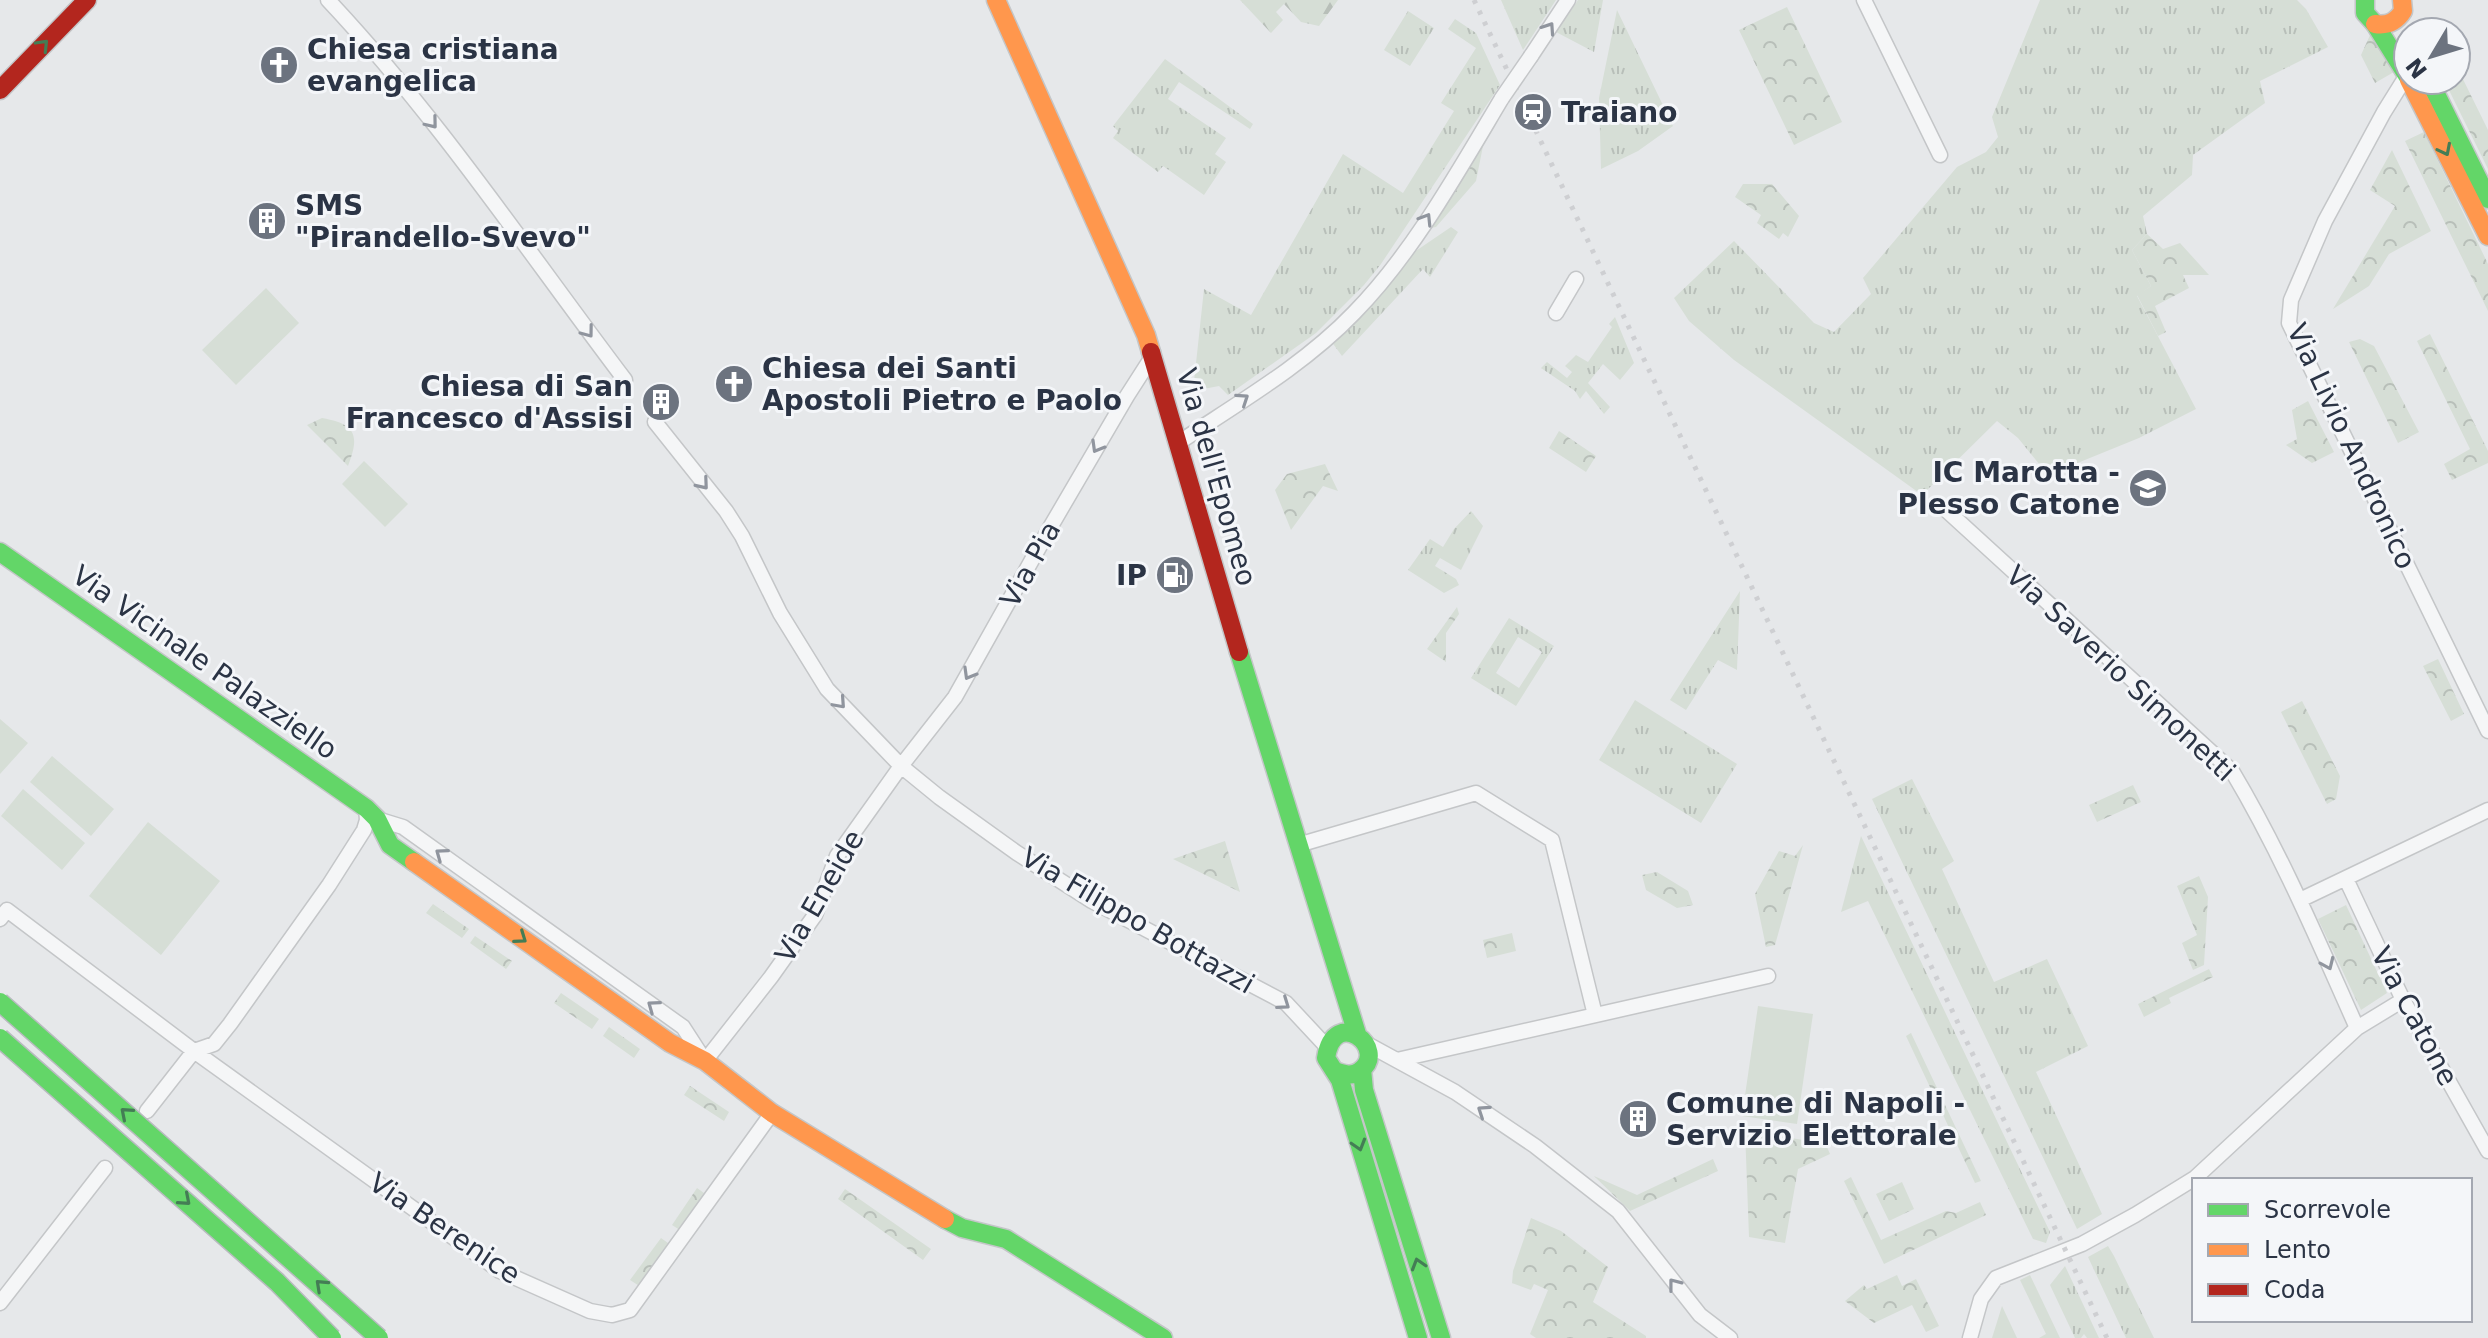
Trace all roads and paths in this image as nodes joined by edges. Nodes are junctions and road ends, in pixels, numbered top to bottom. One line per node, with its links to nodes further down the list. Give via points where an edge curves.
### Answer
1 (87, 0): 9 (main road, one-way to 1)
2 (328, 0): 19 (street, one-way to 19, via 482,184)
3 (996, 0): 18 (main road, Via dell'Epomeo)
4 (1568, 0): 21 (street, one-way to 4, bridge, via 1320,344 1355,312 1410,245)
5 (1864, 0): 13 (street)
6 (2404, 4): 7 (main road, via 2388,25)
7 (2364, 8): 8 (main road)
8 (2392, 53)
9 (0, 90)
10 (2395, 96): 24 (street, Via Livio Andronico, via 2325,221 2291,300 2289,323)
11 (2417, 96): 15 (main road, one-way to 15)
12 (2437, 96): 14 (main road)
13 (1940, 155)
14 (2488, 199)
15 (2488, 236)
16 (1576, 279): 17 (street)
17 (1556, 313)
18 (1152, 357): 21 (main road, Via dell'Epomeo); 25 (street, Via Pia, one-way to 25, via 955,697)
19 (625, 380)
20 (655, 422): 25 (street, Via Filippo Bottazzi, one-way to 25, via 726,511 827,689)
21 (1178, 443): 28 (main road, Via dell'Epomeo)
22 (1944, 508): 30 (street, Via Saverio Simonetti, via 2232,771)
23 (0, 552): 27 (main road, Via Vicinale Palazziello)
24 (2488, 731)
25 (901, 766): 39 (street, Via Filippo Bottazzi, one-way to 39, via 1017,853 1092,901 1286,1003); 43 (street, Via Eneide, via 837,856 815,915)
26 (2488, 810): 29 (street)
27 (371, 814): 40 (street, via 329,885 214,1044); 43 (main road, Via Vicinale Palazziello, via 390,845 670,1043)
28 (1298, 845): 33 (main road, Via dell'Epomeo); 36 (street, via 1476,793 1552,840)
29 (2346, 879): 30 (street); 34 (street, Via Catone)
30 (2300, 900): 37 (street, Via Saverio Simonetti, one-way to 37)
31 (0, 919): 40 (street, Via Berenice, via 7,910)
32 (1768, 976): 36 (street)
33 (1341, 986): 39 (main road, Via dell'Epomeo, via 1340,1013); 41 (main road, Via dell'Epomeo)
34 (2403, 1000): 37 (street); 47 (street, Via Catone)
35 (0, 1002): 53 (main road, one-way to 35, bridge)
36 (1595, 1015): 42 (street)
37 (2357, 1028): 49 (street)
38 (0, 1038): 52 (main road, one-way to 52, bridge, via 277,1282)
39 (1330, 1042): 41 (main road, via 1343,1032); 44 (main road, via 1326,1058)
40 (194, 1051): 45 (street); 46 (street, Via Berenice, via 500,1271 590,1311 612,1315 630,1310)
41 (1367, 1052): 42 (street); 44 (main road, via 1348,1075); 56 (main road, Via dell'Epomeo, one-way to 41, via 1364,1090)
42 (1397, 1060): 57 (street, one-way to 42, via 1700,1315 1618,1211 1535,1146)
43 (705, 1061): 46 (main road, Via Vicinale Palazziello)
44 (1335, 1071): 55 (main road, one-way to 55)
45 (147, 1111)
46 (772, 1113): 54 (main road, Via Vicinale Palazziello, via 921,1206 962,1228 1006,1239)
47 (2488, 1151)
48 (105, 1168): 51 (street)
49 (2195, 1178)
50 (2192, 1180): 58 (street, via 2082,1244 1996,1278 1981,1299)
51 (0, 1303)
52 (332, 1338)
53 (379, 1338)
54 (1163, 1338)
55 (1418, 1338)
56 (1441, 1338)
57 (1730, 1338)
58 (1970, 1338)

